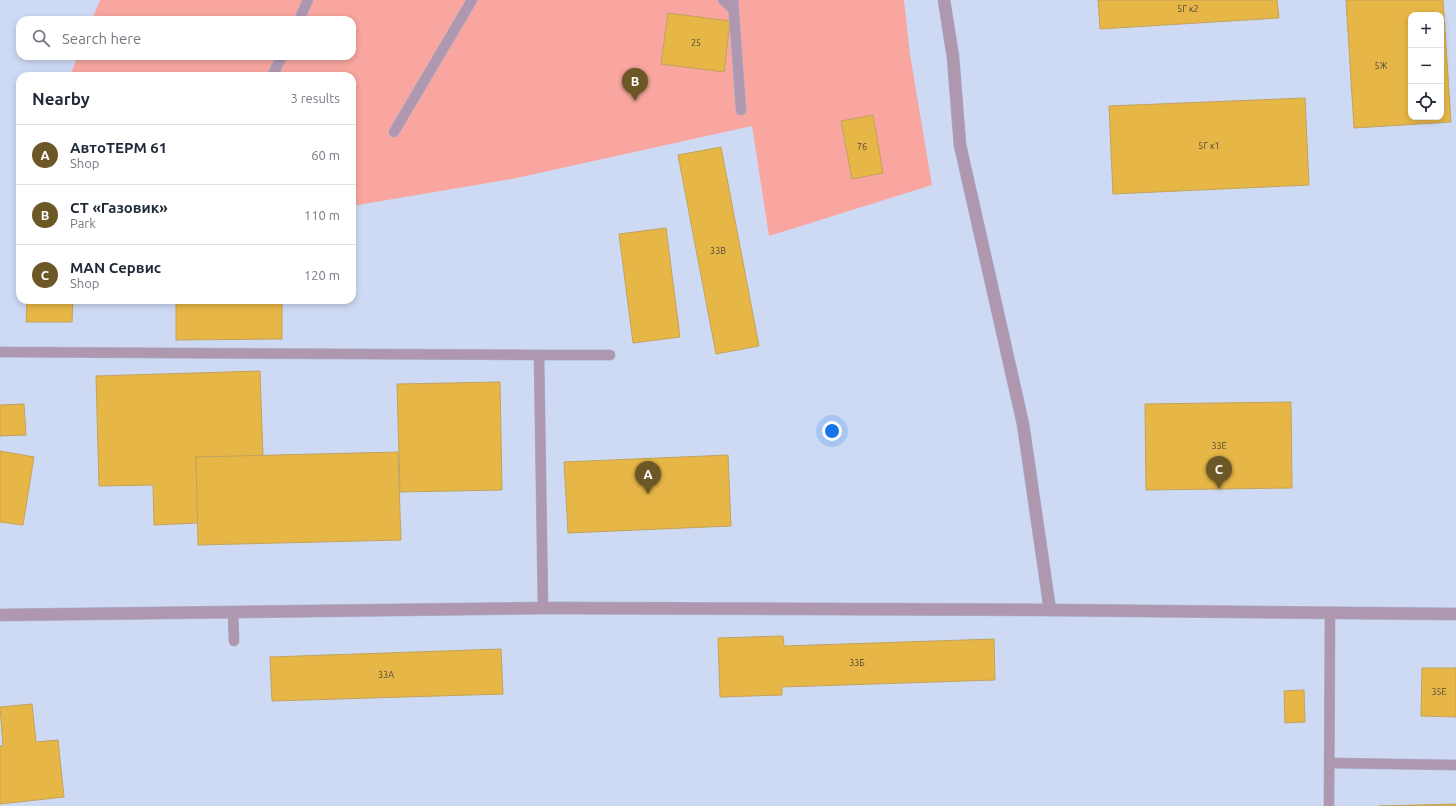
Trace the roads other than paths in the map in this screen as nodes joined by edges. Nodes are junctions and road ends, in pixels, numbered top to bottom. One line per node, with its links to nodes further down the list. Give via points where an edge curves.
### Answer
1 (308, 0): 6 (lane)
2 (472, 0): 10 (lane)
3 (723, 0): 5 (lane)
4 (944, 0): 15 (street, via 953,57 960,145 1023,424)
5 (733, 5): 9 (lane)
6 (301, 16)
7 (280, 60): 8 (lane)
8 (274, 72)
9 (741, 110)
10 (394, 132)
11 (0, 352): 13 (lane)
12 (610, 354): 13 (lane)
13 (539, 356): 14 (lane)
14 (543, 608): 15 (street); 16 (street)
15 (1050, 610): 17 (street)
16 (233, 612): 19 (street); 20 (lane)
17 (1330, 613): 18 (street); 21 (lane)
18 (1456, 614)
19 (0, 615)
20 (234, 641)
21 (1330, 763): 22 (lane); 23 (lane)
22 (1456, 765)
23 (1329, 806)

